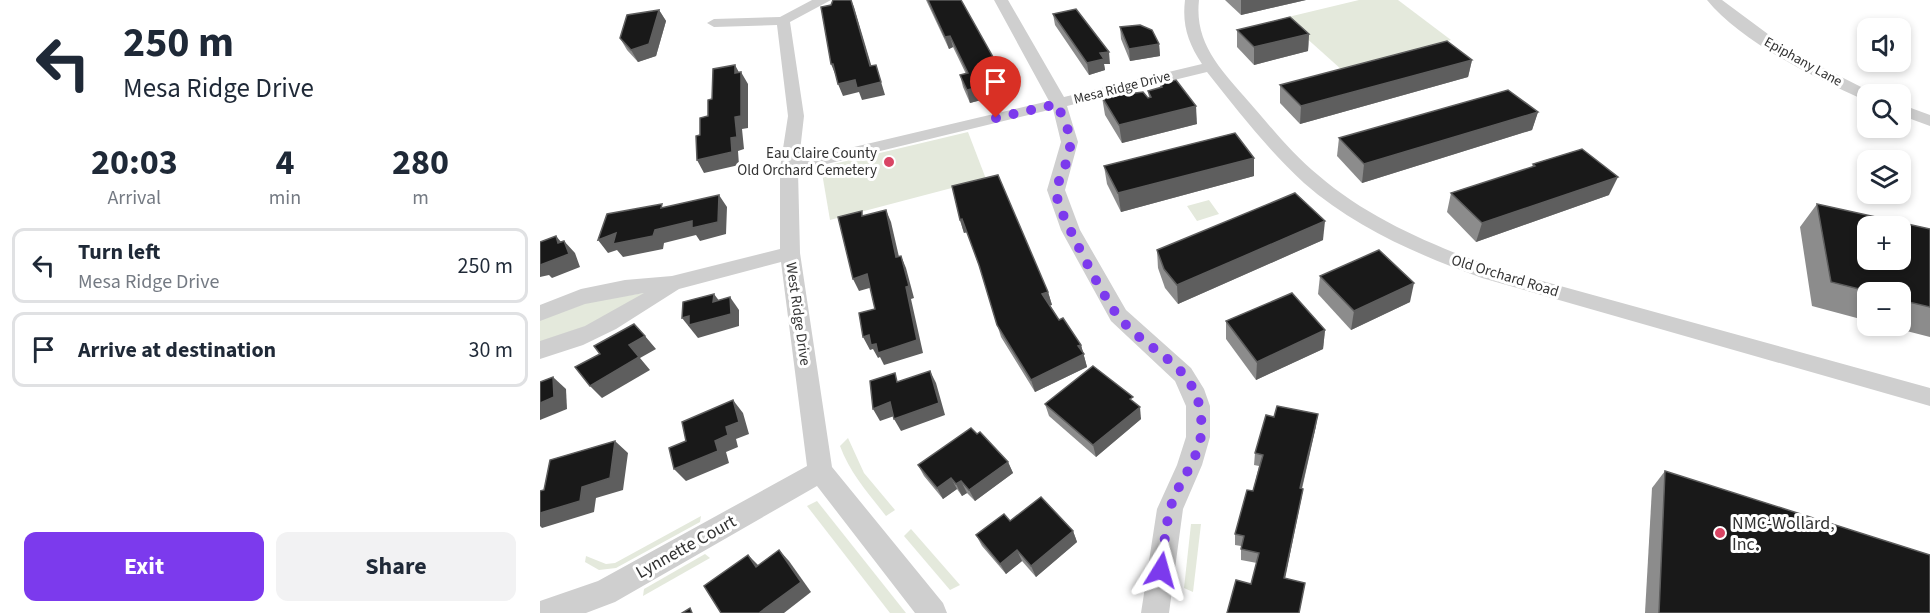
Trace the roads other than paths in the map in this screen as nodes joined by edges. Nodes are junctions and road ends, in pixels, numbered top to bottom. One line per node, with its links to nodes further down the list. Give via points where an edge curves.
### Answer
1 (824, 0): 5 (street)
2 (1001, 0): 9 (street)
3 (1192, 0): 7 (street, Old Orchard Road, via 1191,27)
4 (1714, 0): 8 (street, Epiphany Lane, via 1779,52)
5 (783, 21): 6 (street); 12 (street, West Ridge Drive, via 796,116)
6 (714, 23)
7 (1210, 67): 9 (street, Mesa Ridge Drive); 17 (street, Old Orchard Road, via 1311,178 1360,215 1443,257)
8 (1857, 91)
9 (1057, 104): 12 (street, Mesa Ridge Drive); 21 (street, via 1069,134 1070,148 1056,183 1060,207 1114,310 1175,363 1190,383 1198,405 1201,435 1171,506)
10 (1911, 113): 11 (street)
11 (1930, 121)
12 (789, 168): 13 (street, West Ridge Drive)
13 (790, 253): 14 (street); 18 (street, West Ridge Drive)
14 (672, 283): 15 (street, via 625,287 581,297); 16 (street, via 640,307 596,331)
15 (540, 313)
16 (540, 350)
17 (1930, 397)
18 (820, 471): 19 (street, Lynnette Court, via 605,592); 20 (street)
19 (546, 613)
20 (933, 613)
21 (1155, 613)

